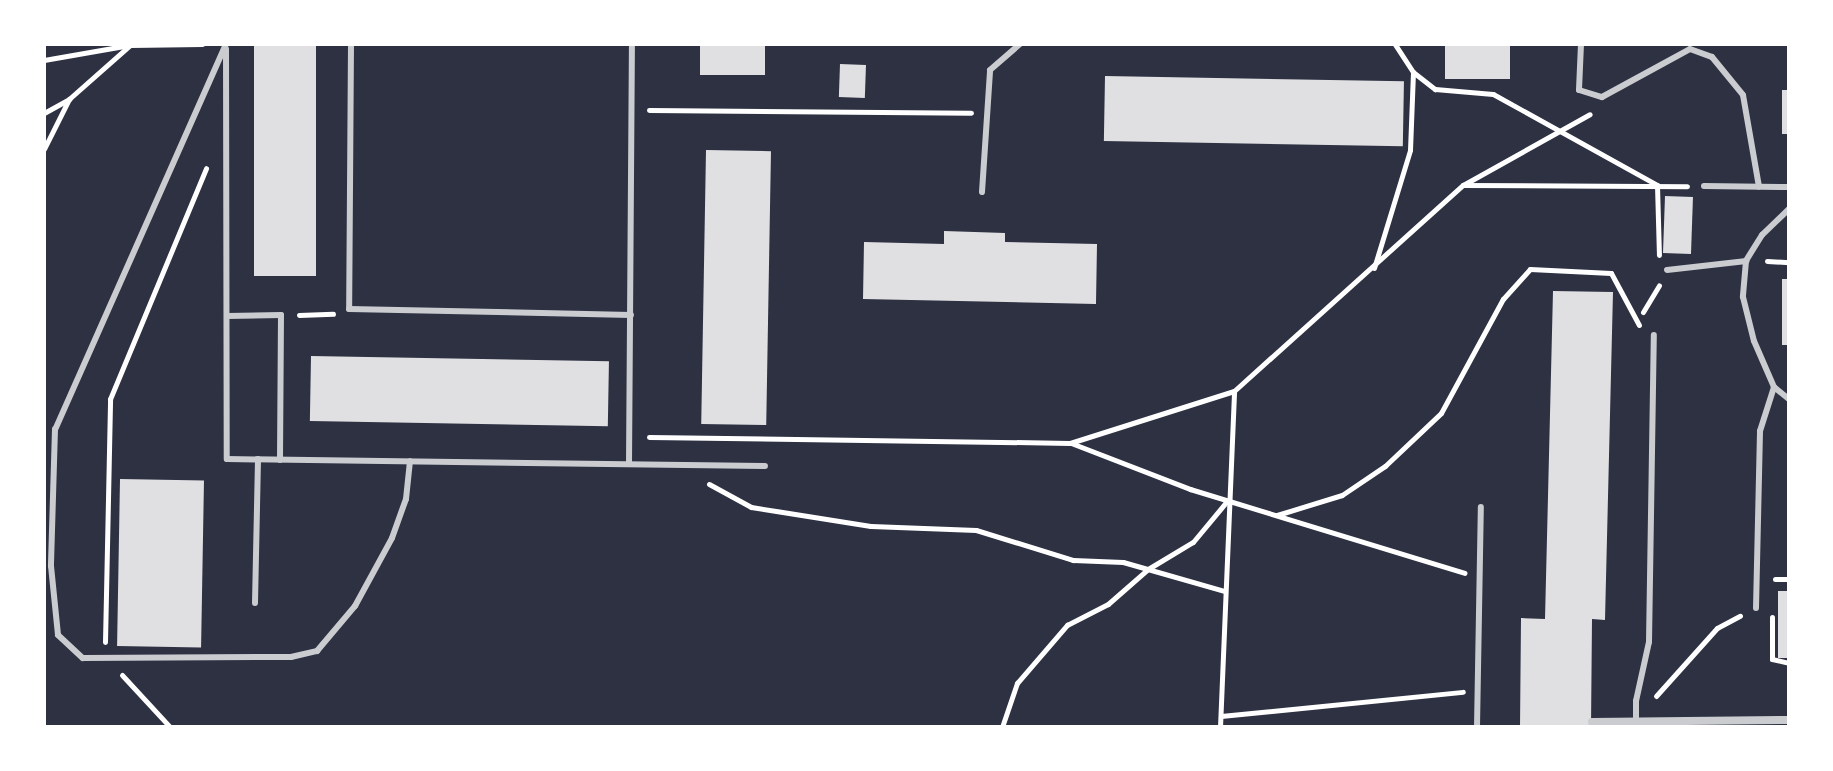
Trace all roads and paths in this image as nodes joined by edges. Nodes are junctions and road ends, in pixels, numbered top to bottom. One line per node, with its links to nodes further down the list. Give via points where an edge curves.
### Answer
1 (202, 44): 8 (path)
2 (226, 44): 30 (lane); 55 (lane, via 55,429 51,566 58,635 83,658)
3 (351, 44): 29 (lane, via 349,309)
4 (632, 44): 29 (lane)
5 (1020, 44): 14 (lane, via 990,70)
6 (1395, 44): 10 (path)
7 (1581, 44): 19 (lane, via 1579,90 1602,97 1690,49 1712,57 1743,95)
8 (130, 45): 9 (path); 11 (path)
9 (44, 60)
10 (1413, 72): 17 (path, via 1435,89 1493,94); 24 (path, via 1410,150)
11 (69, 99): 13 (path); 15 (path)
12 (648, 110): 14 (path)
13 (44, 113)
14 (987, 113): 21 (lane)
15 (44, 149)
16 (208, 163): 55 (path, via 110,399 105,652)
17 (1657, 185): 18 (path); 24 (path, via 1463,185); 25 (path, via 1659,256)
18 (1704, 186): 19 (lane)
19 (1759, 187): 20 (lane)
20 (1789, 187)
21 (982, 192)
22 (1789, 209): 23 (lane, via 1762,235)
23 (1746, 261): 25 (lane); 33 (lane, via 1743,297)
24 (1374, 269): 34 (path)
25 (1667, 270): 26 (path)
26 (1643, 312)
27 (334, 314): 28 (path)
28 (281, 315): 30 (lane); 39 (lane)
29 (631, 315): 41 (lane)
30 (227, 316): 38 (lane, via 227,459)
31 (1639, 326): 46 (path, via 1611,273 1530,269 1503,299 1441,413 1385,466 1342,495)
32 (1654, 335): 58 (lane, via 1649,642)
33 (1774, 387): 35 (lane); 54 (lane, via 1760,431)
34 (1234, 391): 37 (path); 44 (path)
35 (1789, 399)
36 (649, 438): 37 (path)
37 (1070, 443): 44 (path)
38 (258, 459): 39 (lane); 52 (lane)
39 (280, 460): 40 (lane)
40 (410, 461): 41 (lane); 55 (lane, via 406,499 392,538 355,606 317,651 291,657)
41 (629, 464): 42 (lane)
42 (672, 465): 43 (lane); 47 (path, via 751,507 871,526 976,530 1073,560)
43 (765, 466)
44 (1227, 500): 46 (path); 47 (path, via 1193,542); 50 (path)
45 (1481, 507): 48 (lane)
46 (1277, 515): 48 (path)
47 (1148, 569): 50 (path); 64 (path, via 1108,604 1067,625 1017,683)
48 (1480, 578): 57 (lane)
49 (1789, 579): 51 (path, via 1772,578)
50 (1224, 591): 59 (path)
51 (1772, 592)
52 (255, 603)
53 (1772, 605): 56 (path, via 1772,659)
54 (1756, 608): 58 (path, via 1717,628 1658,696)
55 (110, 658): 63 (path)
56 (1789, 663)
57 (1477, 691): 59 (path); 66 (lane)
58 (1636, 701): 62 (lane)
59 (1221, 716): 65 (path)
60 (1789, 720): 62 (street)
61 (1592, 722): 62 (street)
62 (1636, 724)
63 (170, 727)
64 (1002, 727)
65 (1220, 727)
66 (1477, 727)

